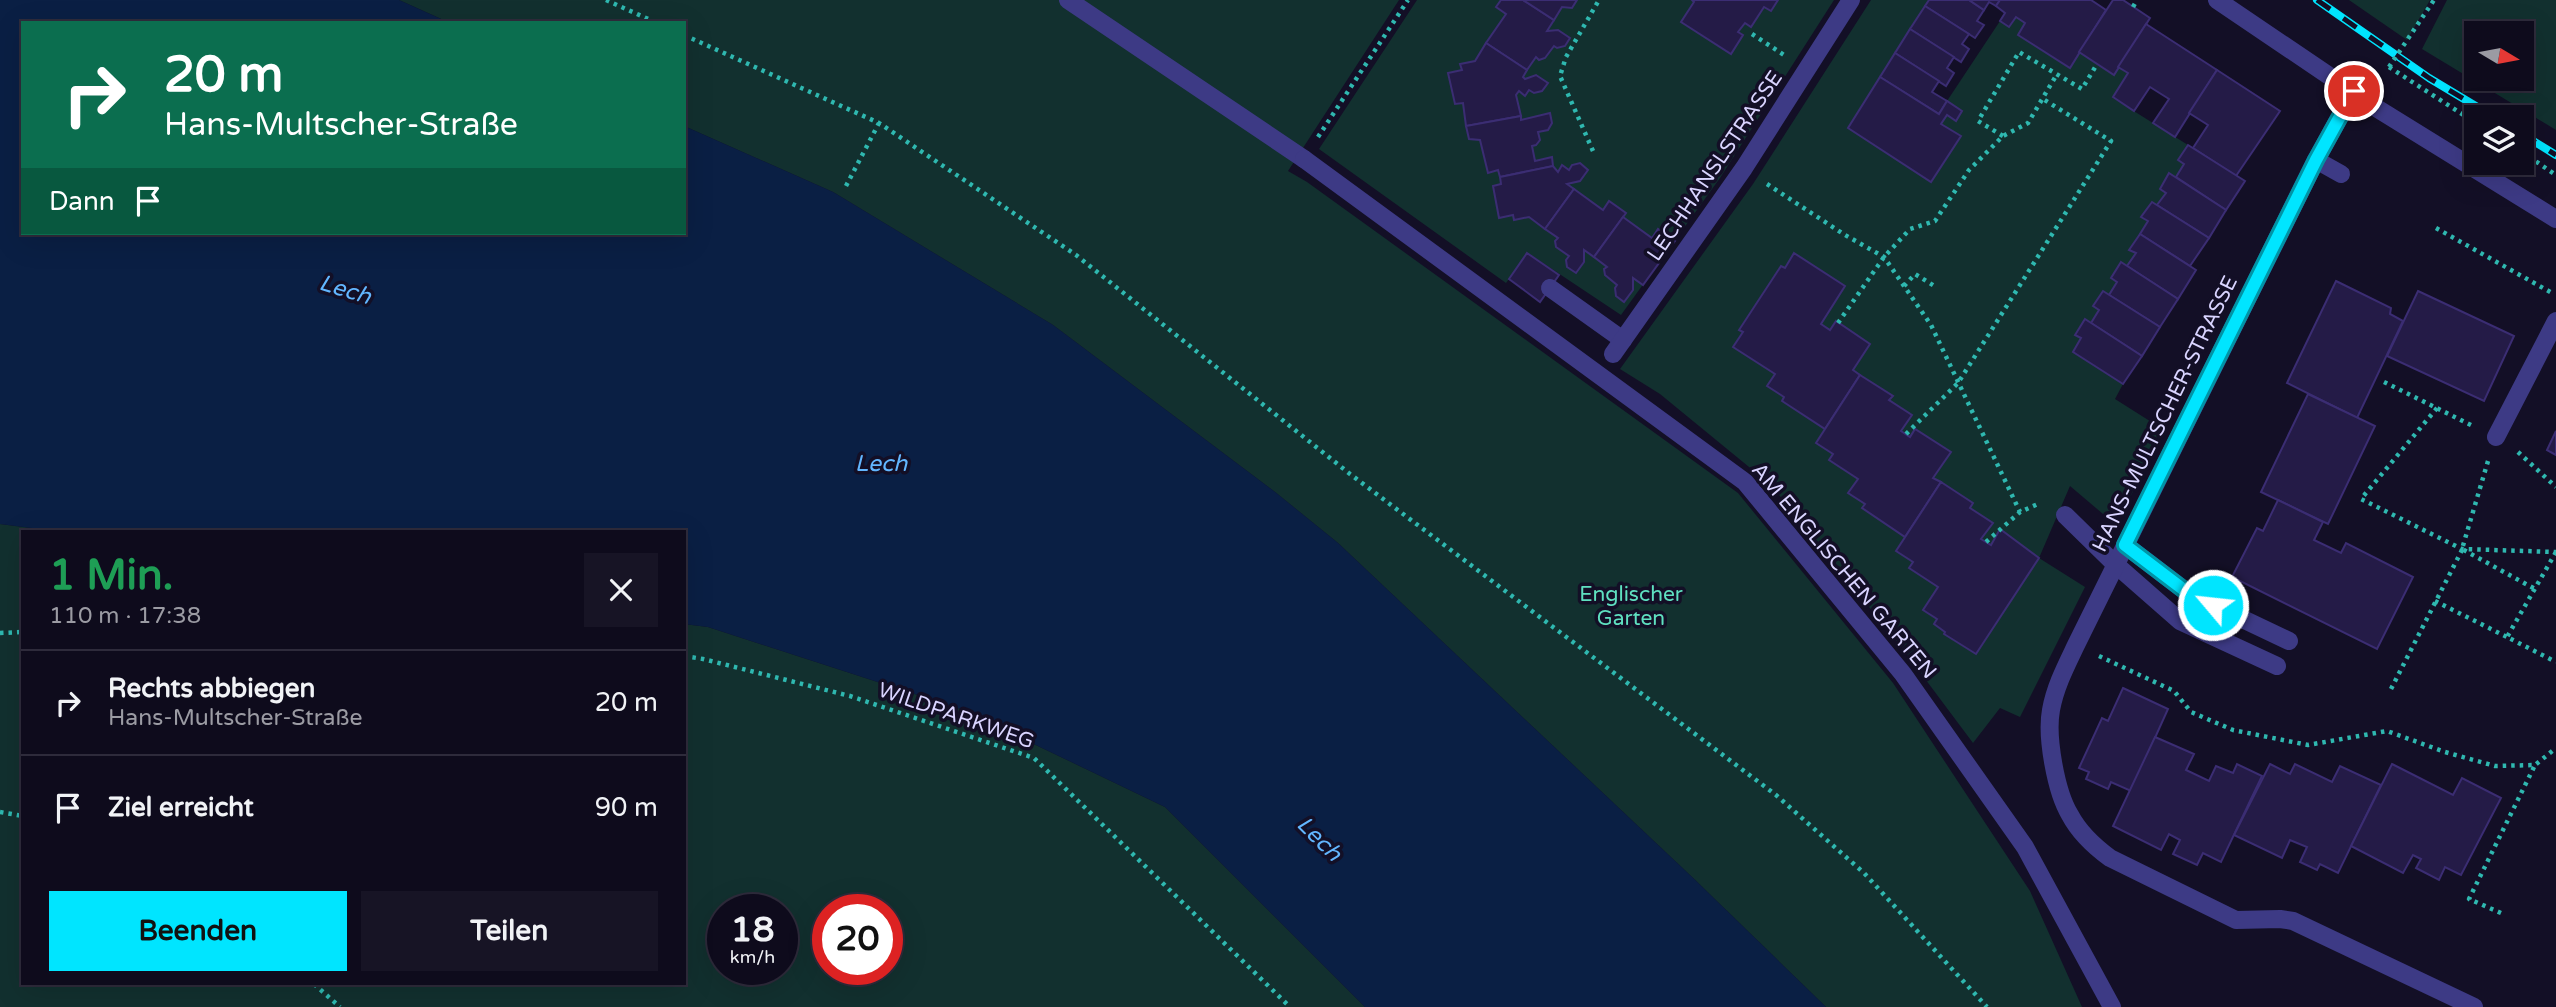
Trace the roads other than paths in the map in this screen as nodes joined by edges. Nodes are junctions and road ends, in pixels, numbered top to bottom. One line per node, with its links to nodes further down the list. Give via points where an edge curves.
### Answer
1 (1068, 0): 16 (street, AM ENGLISCHEN GARTEN, via 1304,159 1745,482 1903,674 2025,847)
2 (1851, 0): 8 (street, LECHHANSLSTRASSE, via 1744,168 1618,347)
3 (2217, 0): 4 (street)
4 (2354, 91): 5 (street, HANS-MULTSCHER-STRASSE); 7 (street)
5 (2316, 160): 6 (street); 12 (street, HANS-MULTSCHER-STRASSE)
6 (2341, 174)
7 (2556, 219)
8 (1550, 288)
9 (2556, 321): 10 (street)
10 (2496, 437)
11 (2065, 515): 13 (street)
12 (2125, 545): 13 (street, HANS-MULTSCHER-STRASSE); 14 (street, via 2188,593)
13 (2115, 564): 15 (street, via 2180,621); 17 (street, HANS-MULTSCHER-STRASSE, via 2057,687 2050,712 2053,766 2069,814 2096,848 2236,920 2292,921)
14 (2289, 641)
15 (2277, 666)
16 (2112, 1007)
17 (2474, 1007)

